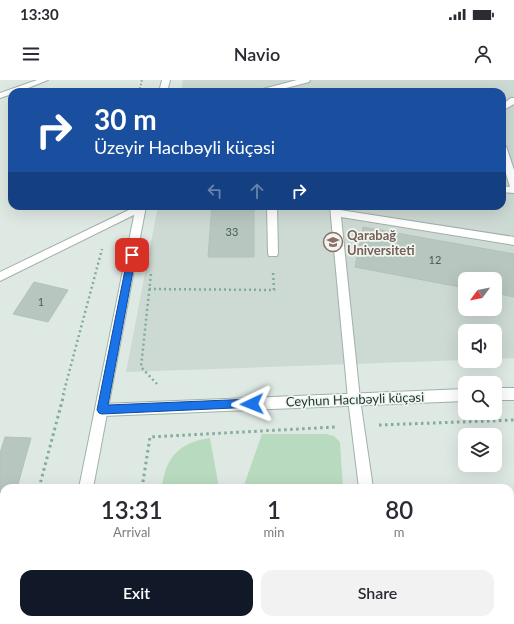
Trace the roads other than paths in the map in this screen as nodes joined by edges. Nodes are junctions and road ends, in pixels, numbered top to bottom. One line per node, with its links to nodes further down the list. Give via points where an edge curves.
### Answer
1 (44, 80): 3 (street)
2 (306, 80): 4 (street)
3 (22, 88)
4 (279, 88)
5 (506, 159): 6 (street)
6 (514, 185)
7 (135, 210): 13 (street)
8 (140, 210): 18 (street)
9 (272, 210): 12 (street)
10 (336, 210): 11 (street); 17 (street)
11 (514, 241)
12 (273, 253)
13 (0, 277)
14 (502, 394): 15 (street)
15 (514, 394)
16 (458, 395): 17 (street, Ceyhun Hacıbəyli küçəsi)
17 (354, 399): 18 (street, Ceyhun Hacıbəyli küçəsi); 20 (street)
18 (102, 410): 19 (street)
19 (87, 484)
20 (365, 484)

